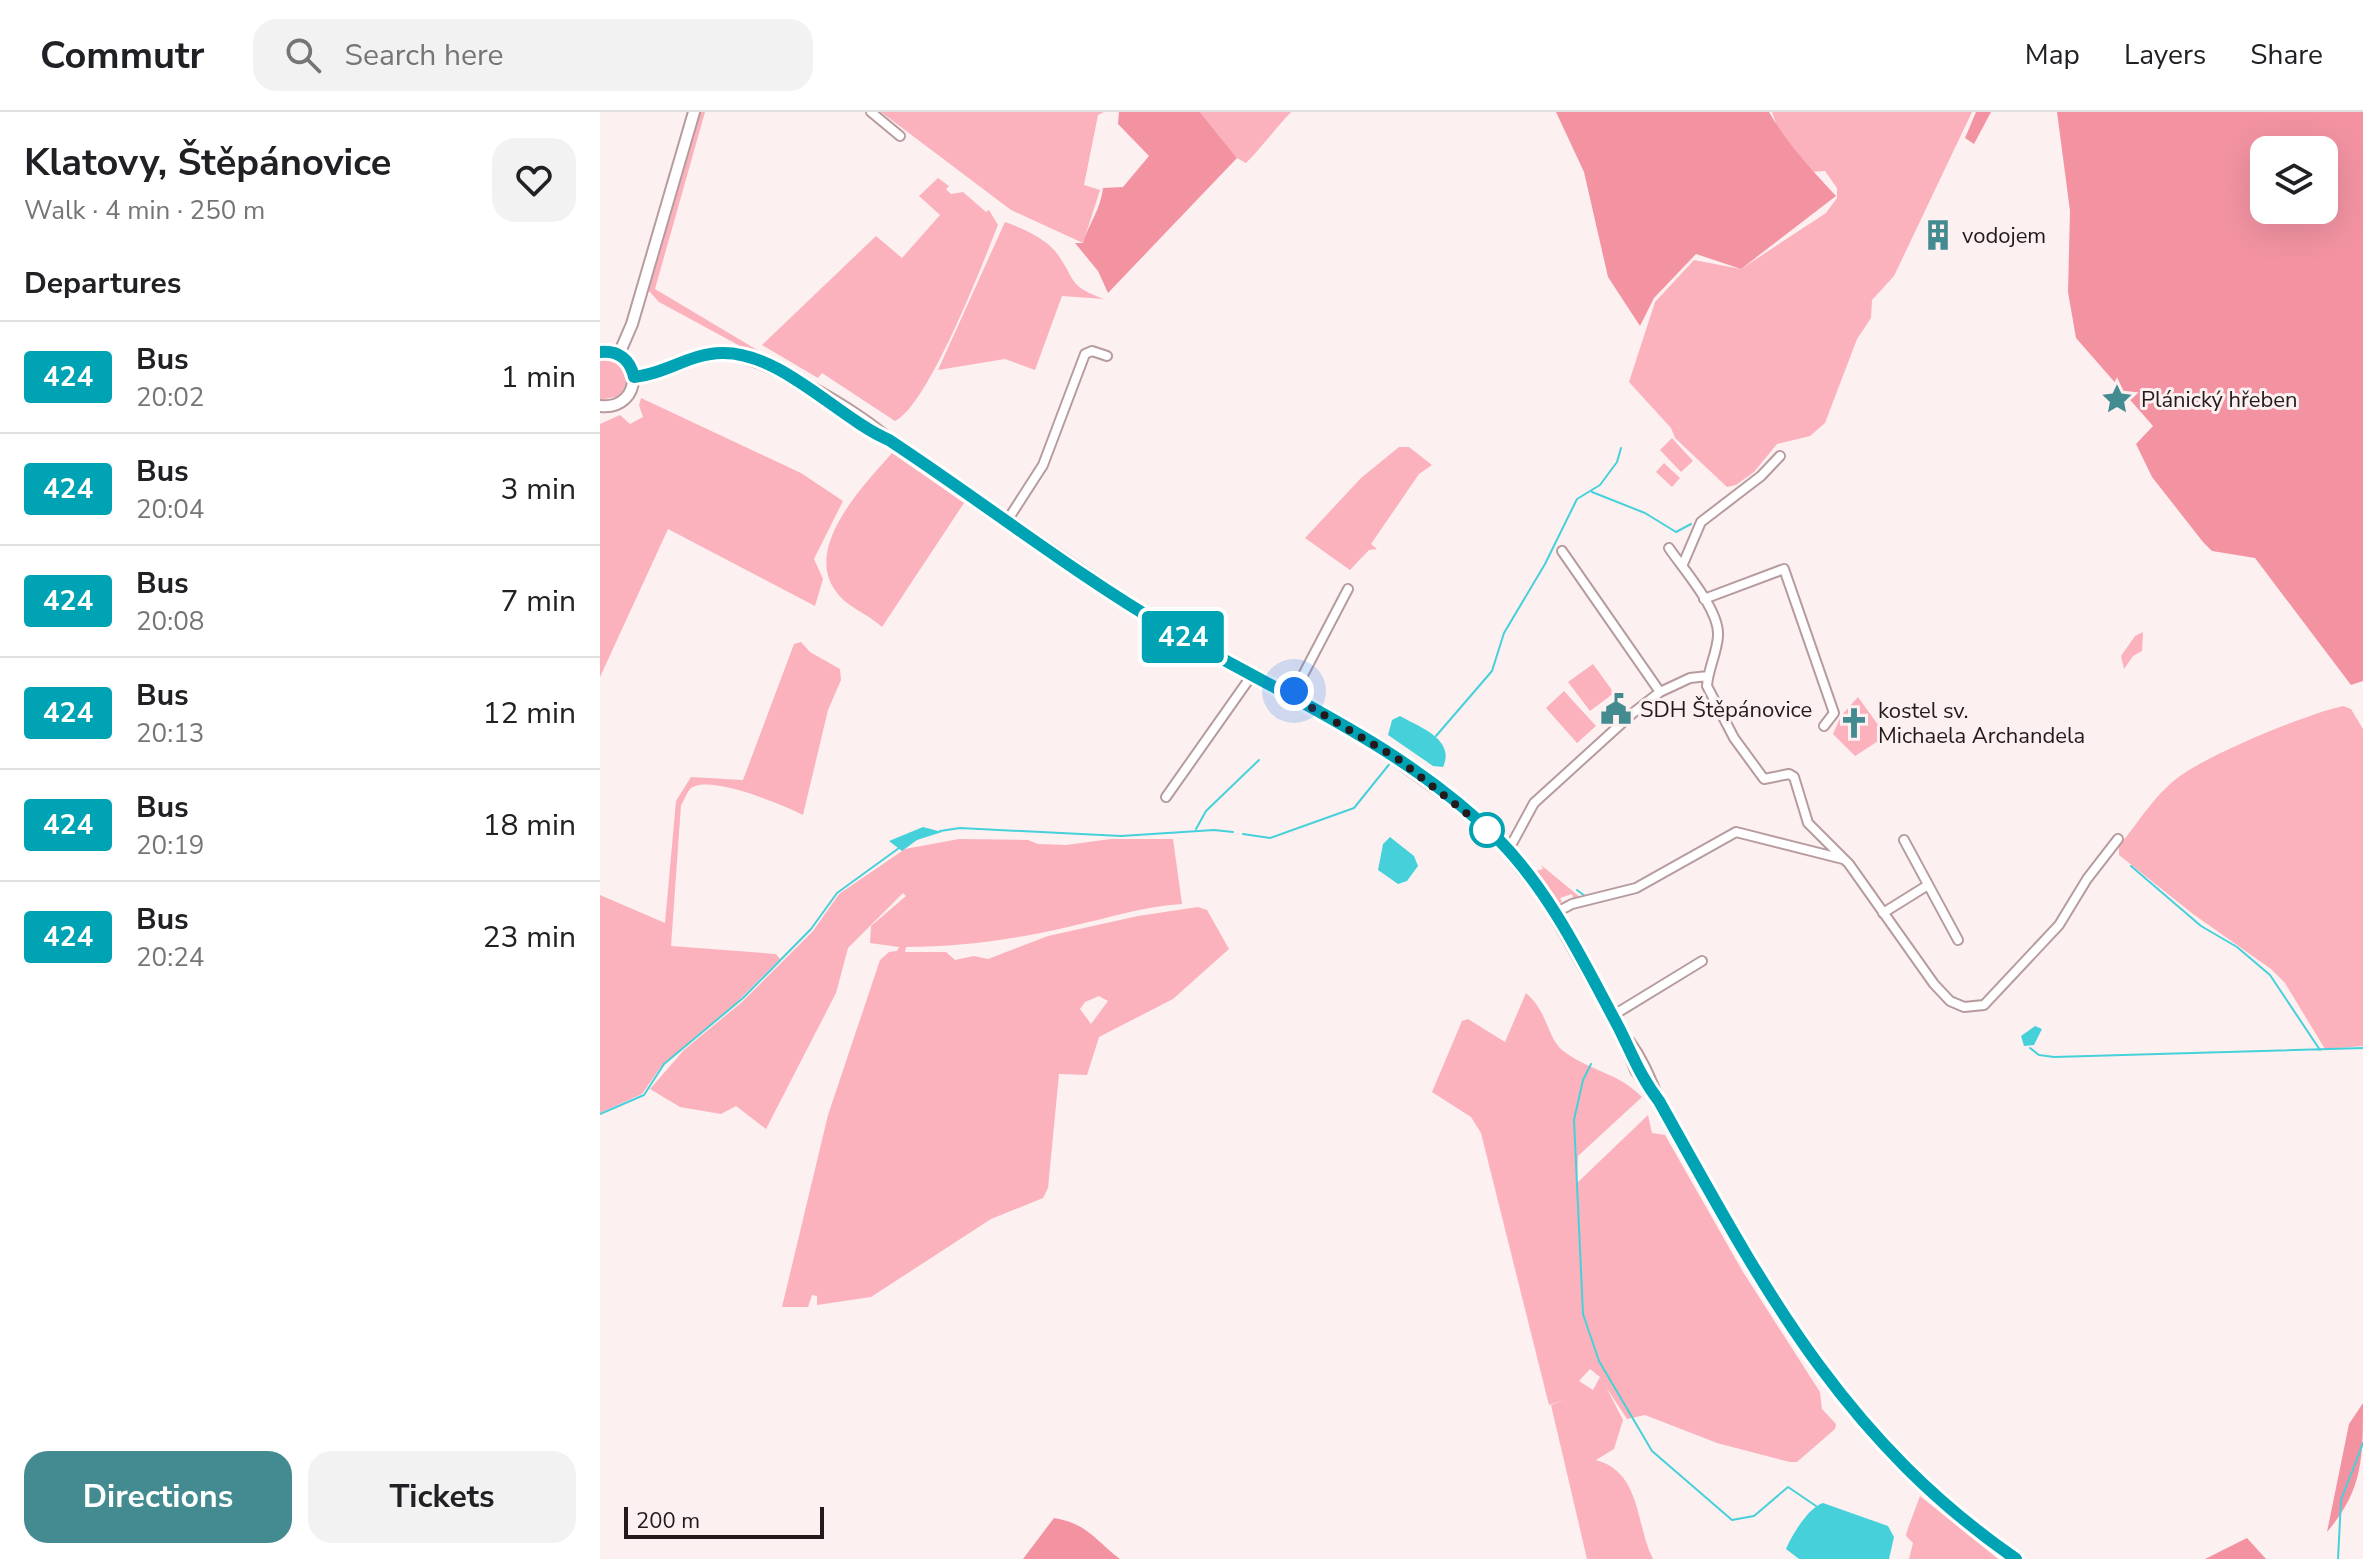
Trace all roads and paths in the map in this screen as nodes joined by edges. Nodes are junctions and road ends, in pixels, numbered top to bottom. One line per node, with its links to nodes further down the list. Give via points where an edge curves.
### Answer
1 (694, 112): 5 (main road)
2 (871, 112): 3 (street)
3 (900, 136)
4 (600, 352): 5 (main road)
5 (619, 354): 7 (main road)
6 (1107, 356): 10 (street, via 1085,354 1043,465)
7 (634, 377): 8 (main road, via 624,400); 10 (main road, via 706,355 732,353 767,366 825,398)
8 (600, 406)
9 (1780, 456): 13 (street, via 1701,522)
10 (1007, 521): 16 (main road, via 1145,614)
11 (1669, 548): 13 (street)
12 (1562, 551): 18 (street)
13 (1683, 564): 15 (street)
14 (1348, 589): 19 (street)
15 (1704, 599): 17 (street, via 1718,633); 20 (street, via 1784,569 1834,712)
16 (1252, 675): 19 (main road); 21 (street)
17 (1708, 676): 18 (street); 25 (street, via 1713,703 1762,778 1792,776 1808,823)
18 (1660, 692): 24 (street, via 1534,803)
19 (1292, 696): 24 (main road, via 1398,759)
20 (1824, 726)
21 (1166, 797)
22 (2118, 839): 28 (street, via 2059,925 1984,1005 1964,1007 1950,1001)
23 (1904, 840): 26 (street)
24 (1508, 851): 27 (main road)
25 (1845, 860): 27 (street, via 1736,832 1636,888); 28 (street)
26 (1928, 885): 28 (street); 29 (street)
27 (1555, 913): 31 (main road)
28 (1883, 913)
29 (1958, 940)
30 (1702, 961): 31 (street)
31 (1612, 1016): 32 (main road, via 1639,1074 1819,1370 1923,1484)
32 (2016, 1559)

